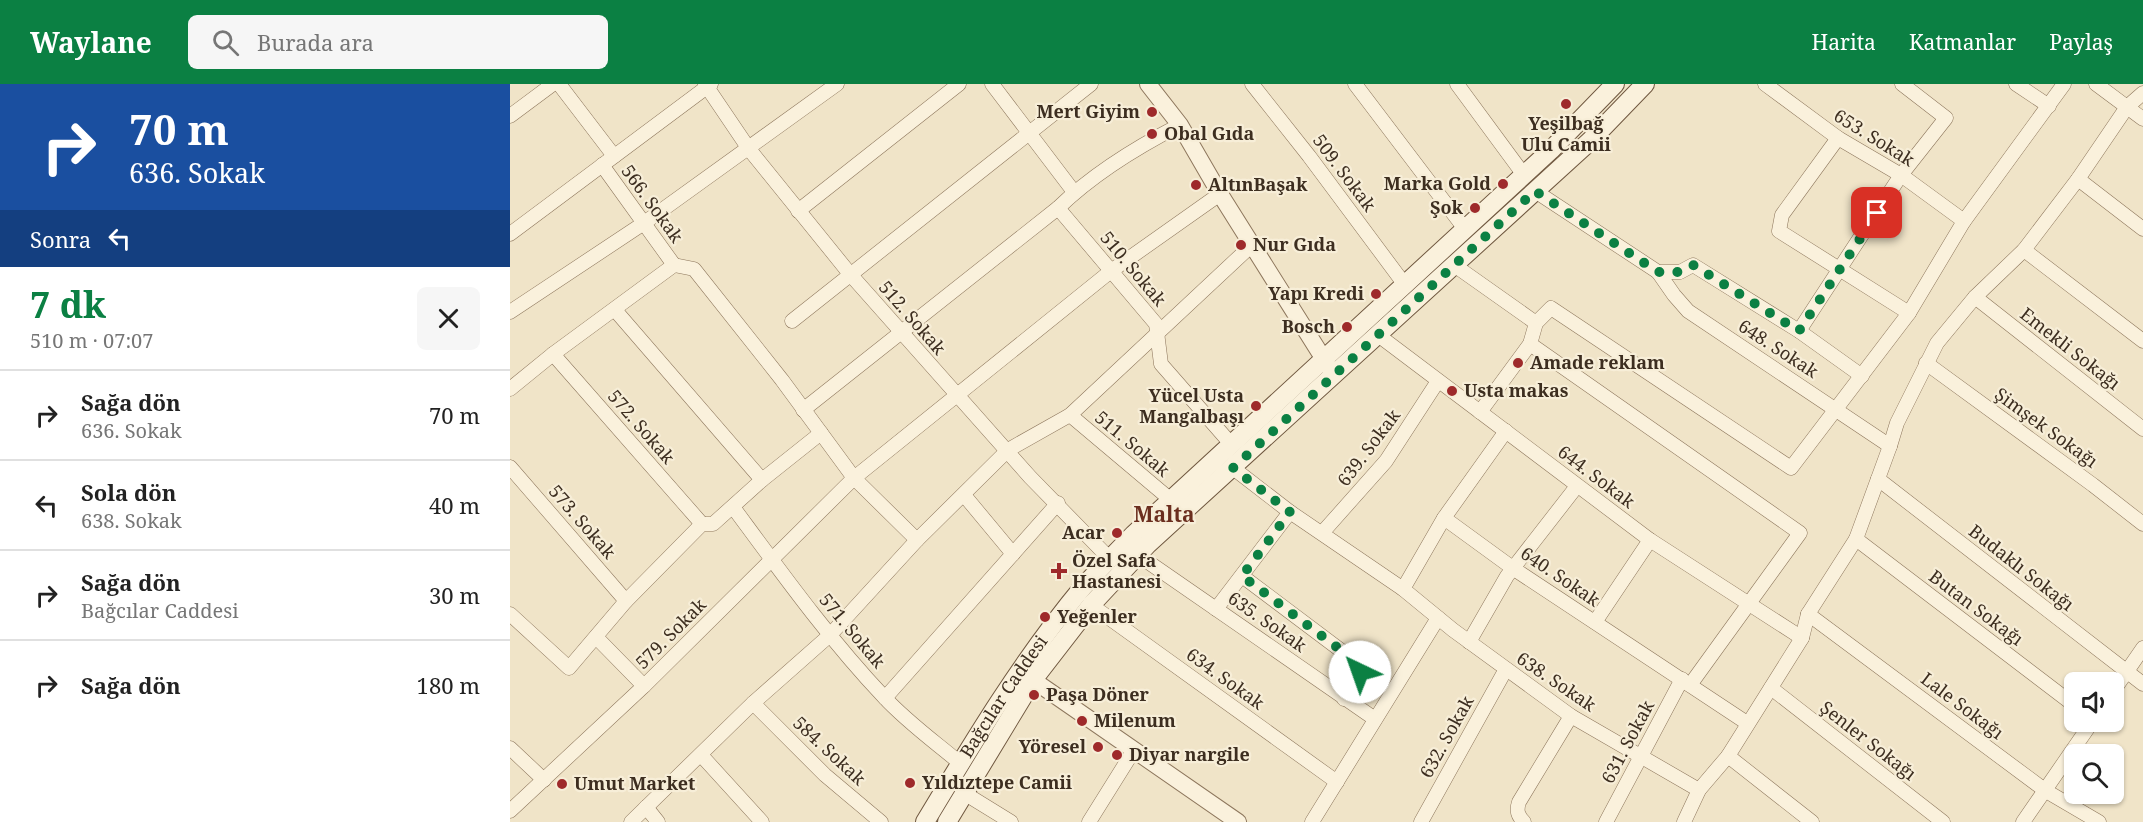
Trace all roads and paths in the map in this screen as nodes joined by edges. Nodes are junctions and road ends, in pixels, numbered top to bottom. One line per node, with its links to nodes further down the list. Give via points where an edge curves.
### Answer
1 (553, 84): 22 (street)
2 (559, 84): 28 (street, 566. Sokak)
3 (837, 84): 27 (street)
4 (959, 84): 37 (street)
5 (992, 84): 25 (street)
6 (1091, 84): 25 (street)
7 (1252, 84): 51 (street, 509. Sokak)
8 (1355, 84): 40 (street)
9 (1457, 84): 30 (street)
10 (1615, 84): 30 (main road, Bağcılar Caddesi)
11 (1645, 84): 33 (main road, Bağcılar Caddesi)
12 (1765, 84): 26 (street, 653. Sokak)
13 (1902, 84): 31 (street, via 1946,118)
14 (2016, 84): 20 (street)
15 (2064, 84): 20 (street)
16 (2096, 84): 21 (street)
17 (707, 85): 27 (street, 512. Sokak); 28 (street)
18 (1154, 86): 24 (street)
19 (2143, 93): 21 (street)
20 (2049, 106): 38 (street)
21 (2127, 107): 23 (street); 32 (street)
22 (510, 116)
23 (2143, 119)
24 (1180, 124): 34 (street); 35 (street)
25 (1030, 131): 34 (street); 50 (street)
26 (1838, 138): 31 (street, 653. Sokak); 47 (street, via 1782,215 1779,231)
27 (749, 149): 37 (street, 512. Sokak); 39 (street)
28 (614, 156): 29 (street)
29 (602, 165): 39 (street, 566. Sokak); 42 (street)
30 (1524, 175): 40 (main road, Bağcılar Caddesi)
31 (1901, 175): 38 (street, 653. Sokak); 47 (street)
32 (2078, 179): 41 (street); 44 (street)
33 (1535, 191): 46 (main road, Bağcılar Caddesi); 49 (street)
34 (1074, 192): 36 (street)
35 (1220, 194): 43 (street); 48 (street, 579. Sokak)
36 (1058, 207): 48 (street, 510. Sokak); 59 (street)
37 (798, 211): 50 (street, 512. Sokak)
38 (1964, 221): 55 (street)
39 (644, 223): 45 (street, 566. Sokak); 54 (street)
40 (1465, 229): 51 (main road, Bağcılar Caddesi)
41 (2143, 229)
42 (510, 234)
43 (1253, 244): 60 (street); 66 (street)
44 (2024, 250): 52 (street); 62 (street)
45 (674, 265): 53 (street); 72 (street, via 694,269)
46 (1454, 265): 57 (street); 61 (main road, Bağcılar Caddesi)
47 (1841, 269): 55 (street); 58 (street)
48 (1111, 271): 60 (street, 510. Sokak, via 1156,324); 70 (street, 579. Sokak)
49 (1658, 272): 58 (street, via 1680,272 1693,265); 71 (street, 648. Sokak, via 1688,311)
50 (850, 274): 56 (street); 59 (street, 512. Sokak)
51 (1405, 285): 66 (main road, Bağcılar Caddesi)
52 (1975, 297): 65 (street, via 1937,343); 75 (street, Emekli Sokağı)
53 (615, 310): 64 (street); 85 (street)
54 (510, 312)
55 (1909, 313): 67 (street)
56 (792, 321)
57 (1536, 323): 63 (street); 71 (street, via 1551,308 1791,468)
58 (1799, 331): 67 (street)
59 (900, 332): 70 (street, 512. Sokak); 72 (street)
60 (1157, 332): 74 (street); 78 (street, 510. Sokak, via 1161,364)
61 (1378, 334): 66 (main road, Bağcılar Caddesi); 68 (street, 644. Sokak)
62 (2143, 341)
63 (1530, 344): 73 (street); 108 (street, 631. Sokak, via 1800,533)
64 (553, 354): 69 (street); 93 (street, 572. Sokak)
65 (1926, 363): 79 (street); 94 (street, Şimşek Sokağı)
66 (1329, 367): 78 (main road, Bağcılar Caddesi); 82 (main road, Bağcılar Caddesi)
67 (1862, 376): 71 (street)
68 (1438, 381): 73 (street, 644. Sokak); 95 (street, 639. Sokak, via 1386,460)
69 (510, 389)
70 (956, 395): 80 (street, 512. Sokak); 83 (street, 579. Sokak)
71 (1836, 409): 79 (street, 648. Sokak)
72 (803, 410): 77 (street)
73 (1480, 412): 76 (street, 644. Sokak)
74 (1070, 415): 80 (street); 88 (street, 511. Sokak)
75 (2143, 429)
76 (1506, 431): 86 (street, 644. Sokak); 92 (street)
77 (821, 433): 83 (street); 85 (street)
78 (1232, 444): 88 (main road, Bağcılar Caddesi)
79 (1890, 446): 84 (street)
80 (1008, 450): 87 (street); 89 (street, 512. Sokak)
81 (510, 467): 106 (street, 573. Sokak)
82 (1233, 468): 91 (street, 638. Sokak); 100 (main road, Bağcılar Caddesi)
83 (854, 478): 97 (street); 102 (street, 579. Sokak)
84 (1878, 479): 96 (street); 120 (street, Budaklı Sokağı)
85 (762, 480): 90 (street)
86 (1577, 486): 98 (street, 644. Sokak); 103 (street)
87 (964, 495): 97 (street); 99 (street)
88 (1171, 500): 101 (main road, Bağcılar Caddesi)
89 (1058, 503): 99 (street); 101 (street, 512. Sokak)
90 (734, 507): 93 (street, via 713,524); 102 (street, 571. Sokak)
91 (1290, 512): 95 (street, 638. Sokak); 104 (street)
92 (1444, 518): 103 (street, 640. Sokak); 105 (street)
93 (702, 524): 106 (street)
94 (2143, 524)
95 (1322, 533): 105 (street, 638. Sokak)
96 (1856, 539): 111 (street); 127 (street, Butan Sokağı)
97 (917, 540): 114 (street)
98 (1650, 540): 108 (street, 644. Sokak); 113 (street)
99 (1013, 554): 128 (street)
100 (1138, 555): 107 (main road, Bağcılar Caddesi); 109 (street, 635. Sokak)
101 (1110, 559): 140 (main road, Bağcılar Caddesi, via 1084,586 1039,646)
102 (772, 560): 114 (street, 571. Sokak); 125 (street, 579. Sokak)
103 (1514, 569): 113 (street, 640. Sokak); 117 (street)
104 (1242, 576): 109 (street); 129 (street, via 1355,661 1360,672)
105 (1402, 589): 112 (street, 638. Sokak)
106 (626, 601): 115 (street)
107 (1091, 605): 122 (main road, Bağcılar Caddesi); 142 (street, 634. Sokak)
108 (1749, 605): 116 (street, 644. Sokak); 123 (street, 631. Sokak)
109 (1216, 609): 129 (street, 635. Sokak)
110 (510, 614): 115 (street, via 568,668)
111 (1808, 614): 116 (street); 144 (street, Lale Sokağı)
112 (1437, 618): 117 (street, 638. Sokak); 132 (street)
113 (1595, 622): 123 (street, 640. Sokak)
114 (830, 635): 128 (street, 571. Sokak); 130 (street)
115 (596, 637): 125 (street)
116 (1802, 638): 126 (street)
117 (1469, 642): 119 (street, 638. Sokak)
118 (2143, 648): 120 (street)
119 (1506, 669): 131 (street, 638. Sokak); 158 (street, 632. Sokak)
120 (2126, 671): 121 (street); 124 (street, Budaklı Sokağı)
121 (2124, 674)
122 (1033, 680): 136 (street); 145 (main road, Bağcılar Caddesi)
123 (1686, 682): 133 (street, 640. Sokak); 138 (street, 631. Sokak)
124 (2143, 684)
125 (644, 686): 141 (street, 579. Sokak)
126 (1771, 688): 133 (street); 163 (street, Şenler Sokağı)
127 (2064, 697)
128 (885, 698): 140 (street, 571. Sokak)
129 (1344, 699): 132 (street, 635. Sokak)
130 (753, 703): 137 (street); 151 (street, 584. Sokak, via 825,776)
131 (1571, 716): 138 (street, 638. Sokak); 159 (street, via 1519,802 1518,815)
132 (1375, 719): 142 (street)
133 (1747, 723): 139 (street)
134 (2085, 732): 144 (street)
135 (510, 748): 141 (street)
136 (1134, 750): 155 (street); 156 (street)
137 (701, 755): 146 (street); 150 (street)
138 (1640, 756): 143 (street, 638. Sokak); 160 (street, 631. Sokak)
139 (1728, 756): 143 (street); 162 (street)
140 (960, 763): 152 (main road, Bağcılar Caddesi)
141 (544, 780): 147 (street, 579. Sokak)
142 (1337, 782): 157 (street)
143 (1699, 790): 161 (street)
144 (2046, 791): 164 (street); 165 (street, Lale Sokağı)
145 (964, 793): 153 (main road, Bağcılar Caddesi); 154 (street)
146 (646, 807): 148 (street); 149 (street)
147 (510, 811)
148 (631, 822)
149 (658, 822)
150 (762, 822)
151 (881, 822)
152 (925, 822)
153 (946, 822)
154 (1011, 822)
155 (1089, 822)
156 (1238, 822)
157 (1312, 822)
158 (1421, 822)
159 (1524, 822)
160 (1606, 822)
161 (1684, 822)
162 (1812, 822)
163 (1943, 822)
164 (2023, 822)
165 (2099, 822)

